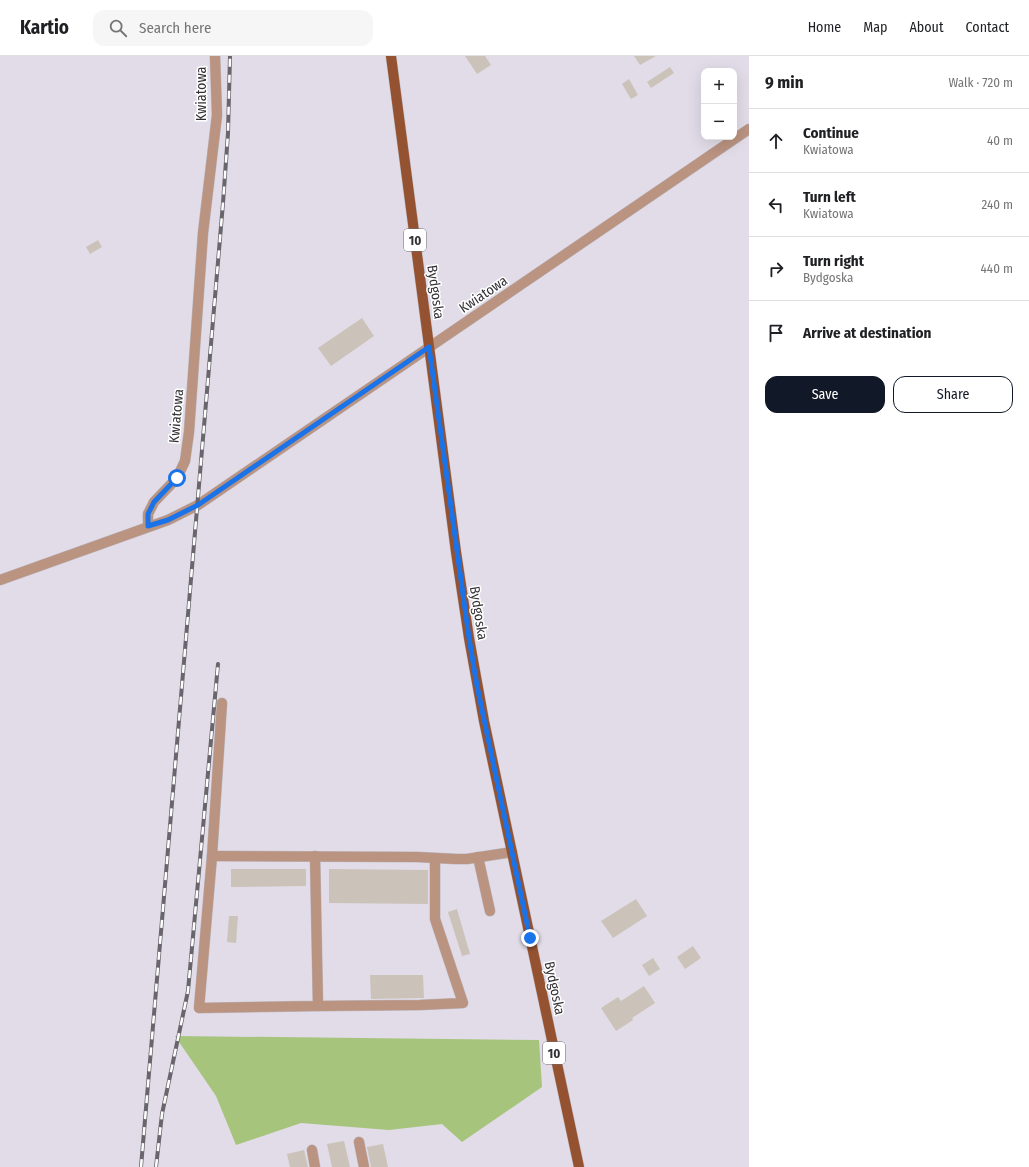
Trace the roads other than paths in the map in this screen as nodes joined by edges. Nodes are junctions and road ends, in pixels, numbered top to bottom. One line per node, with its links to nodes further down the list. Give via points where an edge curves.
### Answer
1 (215, 56): 5 (street, Kwiatowa, via 217,115 203,233 185,461 177,478 154,502 148,514)
2 (391, 56): 4 (main road, Bydgoska / 10)
3 (749, 129): 4 (street, Kwiatowa)
4 (429, 347): 5 (street, Kwiatowa, via 198,505 168,520); 8 (main road, Bydgoska / 10, via 469,638)
5 (148, 526): 6 (street, Kwiatowa)
6 (0, 580)
7 (222, 703): 9 (street)
8 (512, 852): 11 (street); 19 (main road, Bydgoska / 10)
9 (212, 856): 10 (street); 14 (street, via 199,1008)
10 (315, 856): 12 (street); 14 (street)
11 (478, 857): 12 (street); 13 (street)
12 (435, 858): 14 (street, via 435,919 463,1003)
13 (490, 911)
14 (318, 1006)
15 (359, 1142): 18 (street)
16 (312, 1150): 17 (street)
17 (315, 1167)
18 (364, 1167)
19 (579, 1167)

